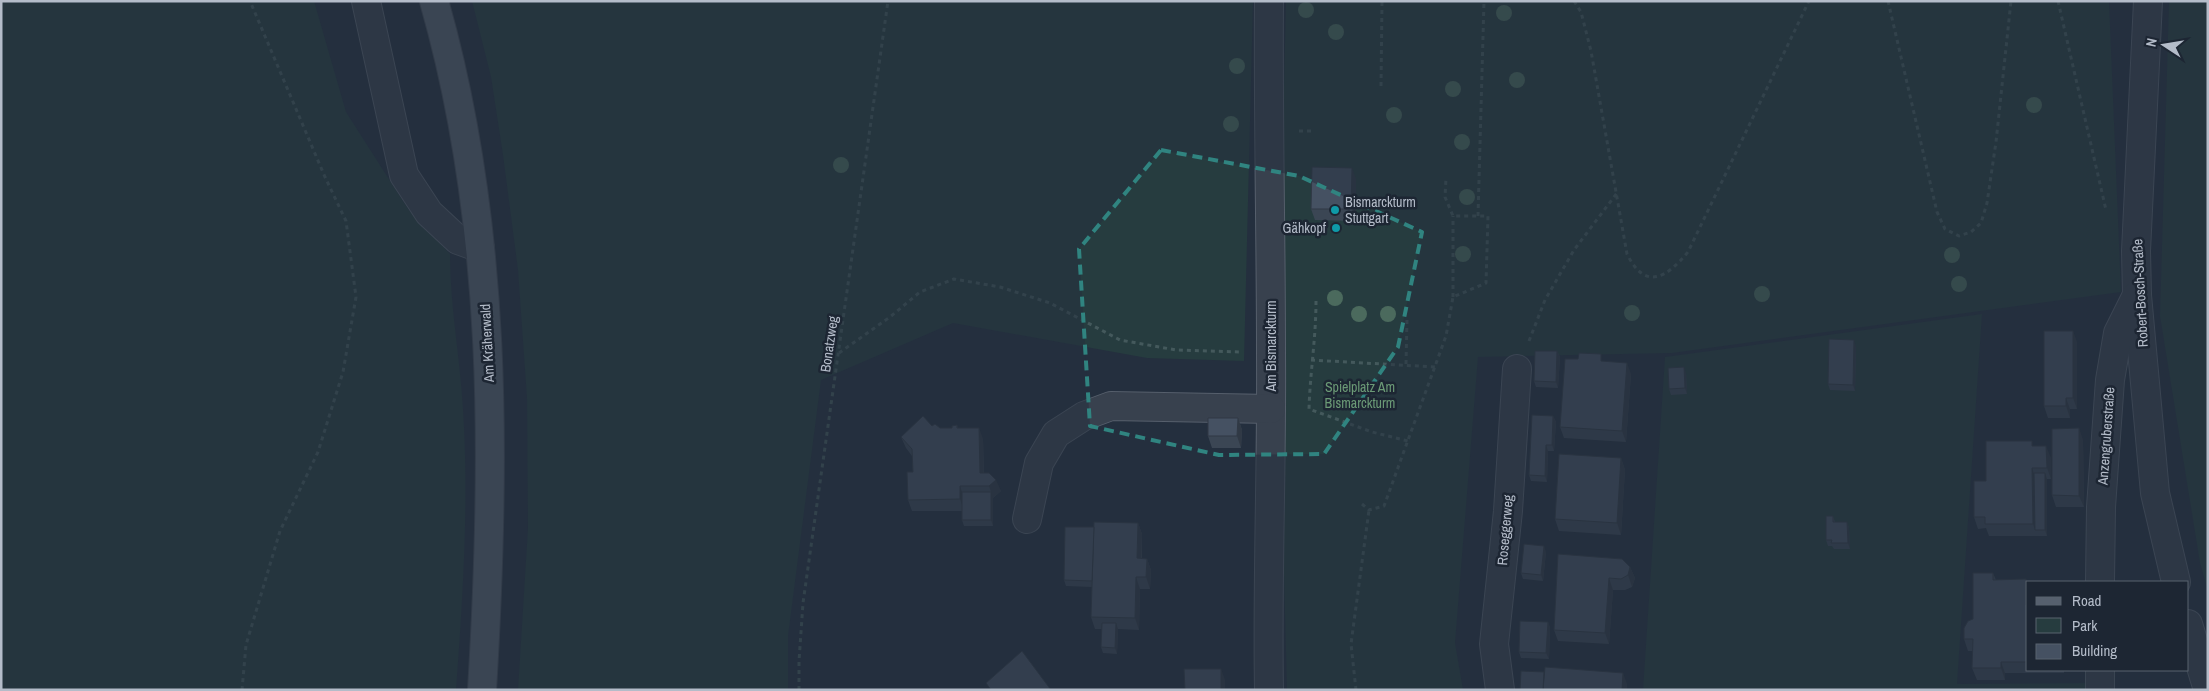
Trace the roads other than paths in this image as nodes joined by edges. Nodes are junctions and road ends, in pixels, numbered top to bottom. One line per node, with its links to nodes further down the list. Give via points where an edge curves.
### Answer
1 (366, 1): 5 (street, via 404,175 429,213 458,240)
2 (434, 1): 5 (main road, Am Kräherwald, via 462,116)
3 (1269, 1): 8 (street, Am Bismarckturm)
4 (2148, 1): 6 (street, Robert-Bosch-Straße, via 2136,251)
5 (480, 248): 14 (main road, Am Kräherwald, via 491,408 491,528)
6 (2137, 295): 10 (street, Anzengruberstraße, via 2118,333 2110,380 2101,507); 11 (street, Robert-Bosch-Straße, via 2155,493)
7 (1518, 369): 16 (street, Roseggerweg, via 1494,644)
8 (1271, 410): 9 (street, via 1111,406 1084,416 1056,434 1039,463); 15 (street, Am Bismarckturm)
9 (1027, 519)
10 (2100, 581)
11 (2176, 581)
12 (2189, 627): 18 (street)
13 (2100, 671): 17 (street)
14 (482, 690)
15 (1270, 690)
16 (1500, 690)
17 (2100, 690)
18 (2208, 690)

